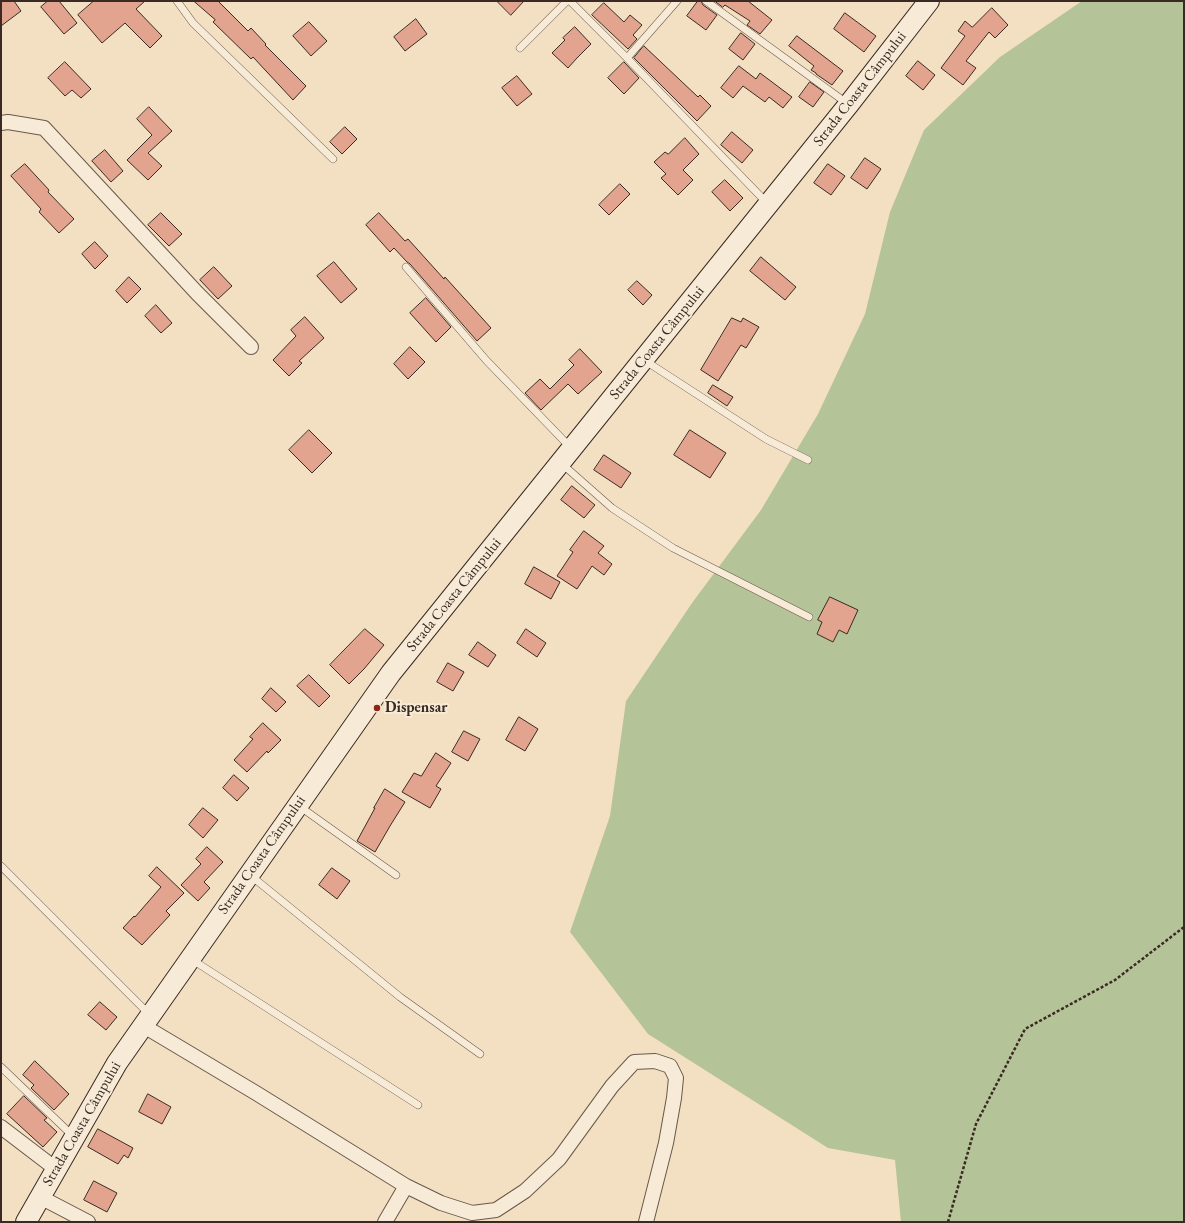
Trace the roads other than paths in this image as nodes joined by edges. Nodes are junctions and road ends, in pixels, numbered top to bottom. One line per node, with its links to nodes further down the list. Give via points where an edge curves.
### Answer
1 (176, 1): 10 (lane, via 193,23)
2 (569, 1): 6 (lane); 7 (lane)
3 (677, 1): 7 (lane)
4 (706, 1): 8 (lane)
5 (929, 1): 8 (street, Strada Coasta Câmpului)
6 (520, 48)
7 (627, 58): 11 (lane)
8 (849, 104): 11 (street, Strada Coasta Câmpului)
9 (1, 123): 13 (street, via 44,128 197,293)
10 (333, 159)
11 (768, 205): 14 (street, Strada Coasta Câmpului)
12 (406, 266): 15 (lane)
13 (251, 346)
14 (644, 360): 15 (street, Strada Coasta Câmpului); 16 (lane, via 766,440)
15 (566, 456): 17 (lane, via 612,508 673,548); 18 (street, Strada Coasta Câmpului, via 391,673)
16 (808, 460)
17 (809, 617)
18 (298, 805): 20 (street, Strada Coasta Câmpului); 21 (lane)
19 (1, 866): 23 (lane)
20 (249, 874): 22 (street, Strada Coasta Câmpului); 24 (lane, via 400,997)
21 (396, 875)
22 (190, 958): 23 (street, Strada Coasta Câmpului); 26 (lane)
23 (146, 1020): 28 (street, Strada Coasta Câmpului, via 117,1063); 30 (street, via 256,1093)
24 (480, 1054)
25 (1, 1067): 28 (lane)
26 (418, 1105)
27 (1, 1127): 29 (street)
28 (74, 1137): 29 (street, Strada Coasta Câmpului)
29 (56, 1169): 31 (street, Strada Coasta Câmpului)
30 (406, 1186): 34 (street); 35 (street, via 441,1203 472,1213 496,1210 525,1191 559,1159 612,1086 634,1062 655,1061 670,1066 676,1078 666,1143)
31 (40, 1197): 32 (street, Strada Coasta Câmpului); 33 (street)
32 (26, 1222)
33 (88, 1222)
34 (385, 1222)
35 (646, 1222)

